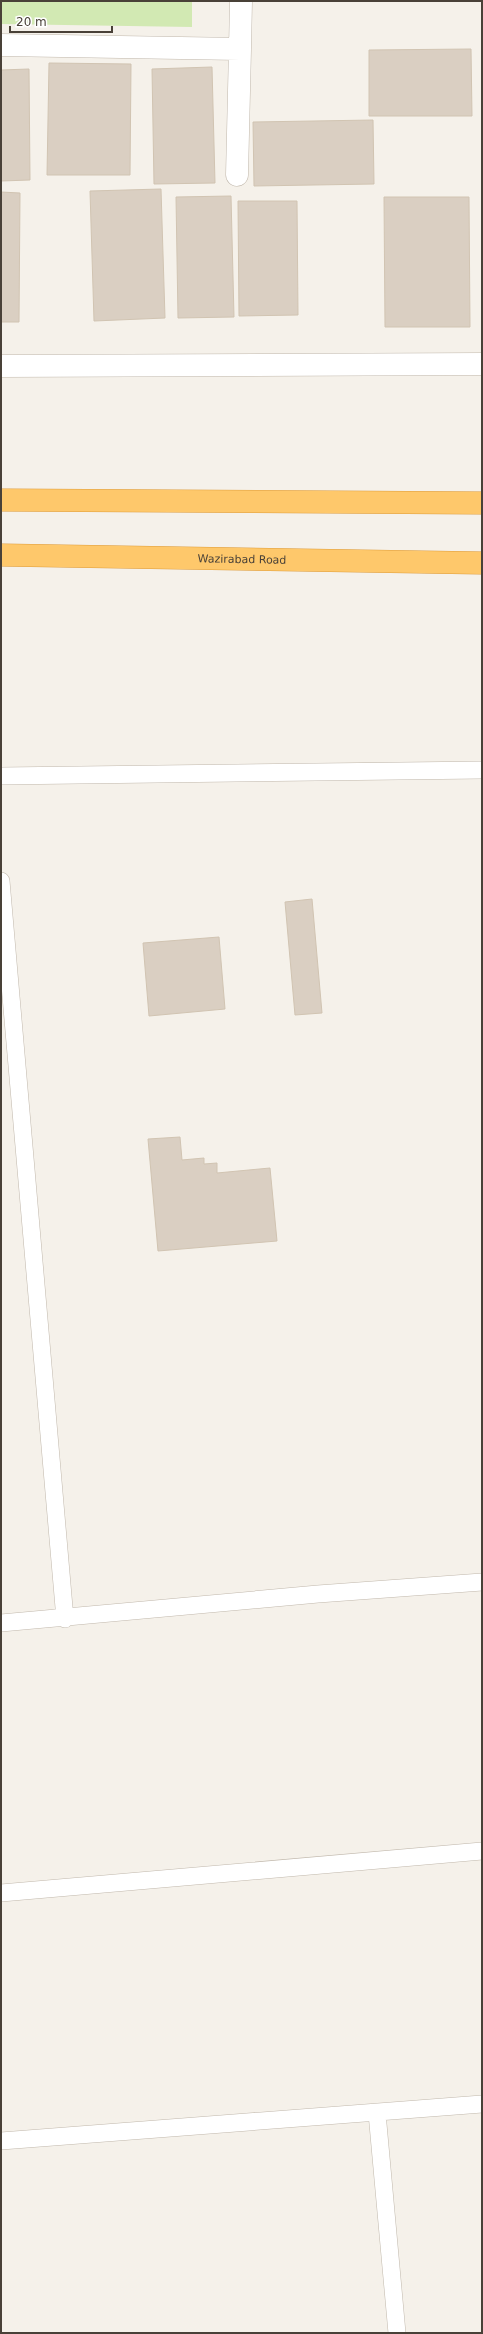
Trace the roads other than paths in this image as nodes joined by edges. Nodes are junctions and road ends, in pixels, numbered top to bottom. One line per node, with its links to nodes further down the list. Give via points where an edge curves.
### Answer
1 (241, 1): 3 (street)
2 (1, 45): 3 (street)
3 (240, 50): 4 (street)
4 (237, 174)
5 (482, 364): 6 (street)
6 (1, 366)
7 (1, 500): 8 (highway)
8 (482, 503)
9 (1, 554): 10 (highway, Wazirabad Road)
10 (482, 563)
11 (482, 770): 12 (lane)
12 (1, 776)
13 (1, 881): 15 (lane)
14 (482, 1582): 15 (lane, via 318,1594)
15 (65, 1619): 16 (lane)
16 (1, 1623)
17 (482, 1851): 18 (lane)
18 (1, 1893)
19 (482, 2104): 20 (lane)
20 (378, 2113): 21 (lane); 22 (lane)
21 (1, 2141)
22 (397, 2333)

